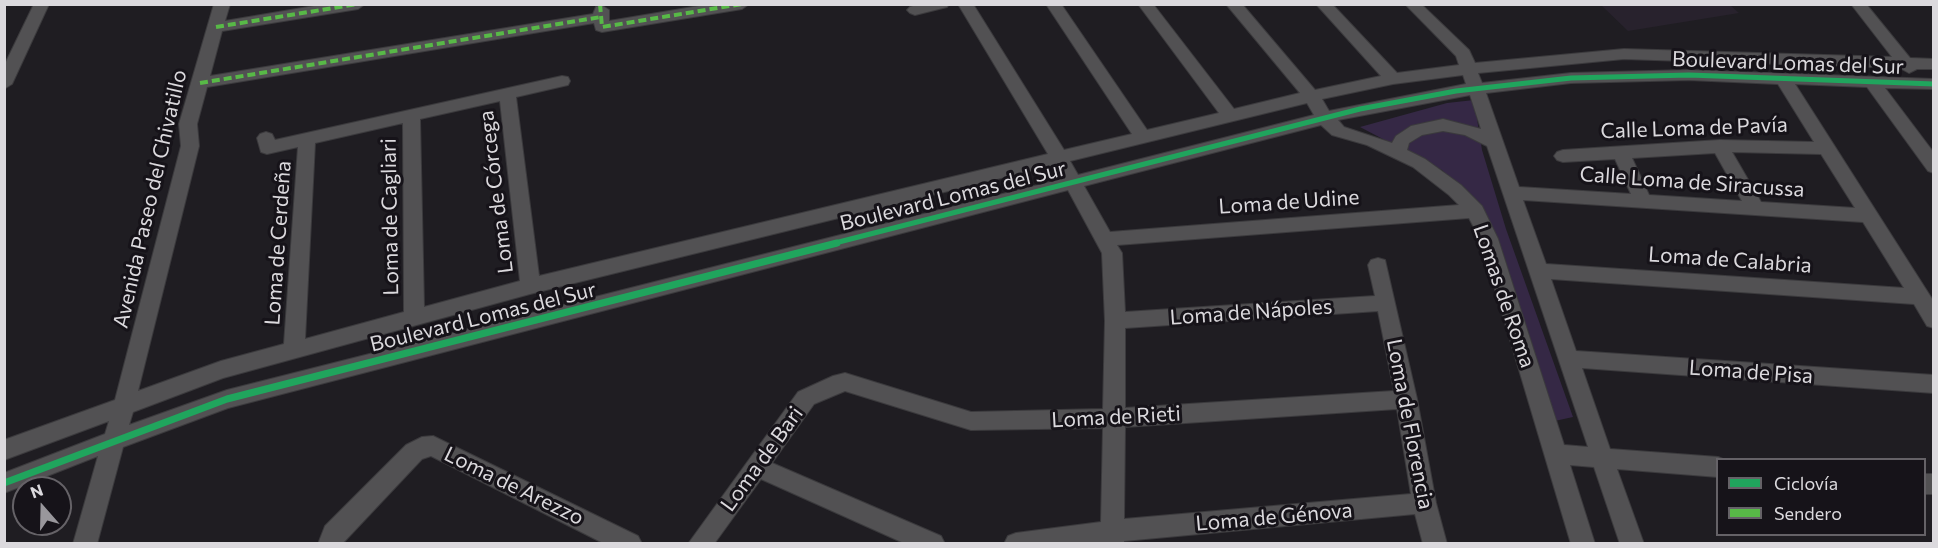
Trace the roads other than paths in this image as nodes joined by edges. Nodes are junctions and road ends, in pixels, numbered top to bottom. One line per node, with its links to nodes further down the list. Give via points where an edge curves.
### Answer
1 (42, 4): 16 (street)
2 (222, 4): 15 (street, Avenida Paseo del Chivatillo)
3 (358, 4): 15 (street)
4 (742, 4): 14 (street, via 603,27)
5 (942, 4): 13 (street)
6 (965, 4): 43 (street)
7 (1053, 4): 33 (street)
8 (1144, 4): 31 (street)
9 (1233, 4): 29 (street, Lomas de Roma)
10 (1323, 4): 21 (street)
11 (1412, 4): 19 (street, Lomas de Roma, via 1463,54)
12 (1858, 4): 17 (street)
13 (915, 10)
14 (601, 11): 24 (street)
15 (216, 27): 24 (street, Avenida Paseo del Chivatillo)
16 (10, 61): 25 (street)
17 (1905, 62): 18 (street, Boulevard Lomas del Sur); 19 (street, Boulevard Lomas del Sur, via 1624,54); 26 (street)
18 (1934, 64)
19 (1469, 69): 21 (street, Boulevard Lomas del Sur); 27 (street, Lomas de Roma)
20 (1783, 78): 23 (street, Boulevard Lomas del Sur); 27 (street, Boulevard Lomas del Sur, via 1571,78); 38 (street)
21 (1393, 80): 29 (street, Boulevard Lomas del Sur)
22 (562, 81): 28 (street)
23 (1871, 81): 26 (street, Boulevard Lomas del Sur); 39 (street)
24 (200, 83): 65 (street, Avenida Paseo del Chivatillo, via 188,124 190,146)
25 (4, 84)
26 (1928, 84)
27 (1476, 88): 32 (street, Boulevard Lomas del Sur); 36 (street, Lomas de Roma)
28 (507, 93): 30 (street); 54 (street, Loma de Córcega)
29 (1311, 96): 31 (street, Boulevard Lomas del Sur); 32 (street, Lomas de Roma)
30 (411, 115): 35 (street); 57 (street, Loma de Cagliari)
31 (1230, 116): 33 (street, Boulevard Lomas del Sur)
32 (1325, 117): 41 (street, Lomas de Roma, via 1338,131); 45 (street, Boulevard Lomas del Sur)
33 (1143, 137): 43 (street, Boulevard Lomas del Sur)
34 (266, 138): 35 (street, via 267,148)
35 (307, 139): 60 (street, Loma de Cerdeña)
36 (1494, 142): 41 (street, via 1469,130 1443,125 1417,130 1402,140); 46 (street, Lomas de Roma)
37 (1720, 146): 38 (street, Calle Loma de Pavía); 40 (street, Calle Loma de Pavía); 48 (street)
38 (1826, 148): 50 (street)
39 (1927, 148): 44 (street)
40 (1620, 151): 42 (street, Calle Loma de Pavía); 47 (street)
41 (1396, 152): 49 (street, Lomas de Roma, via 1419,163)
42 (1563, 156)
43 (1059, 157): 45 (street); 54 (street, Boulevard Lomas del Sur)
44 (1934, 167)
45 (1074, 182): 51 (street); 67 (street, Boulevard Lomas del Sur, via 227,399)
46 (1512, 193): 47 (street, Calle Loma de Siracussa); 53 (street, Lomas de Roma)
47 (1643, 201): 48 (street, Calle Loma de Siracussa)
48 (1755, 208): 50 (street, Calle Loma de Siracussa)
49 (1475, 211): 51 (street, Loma de Udine); 69 (street, Lomas de Roma, via 1489,239)
50 (1869, 216): 55 (street)
51 (1106, 239): 59 (street, via 1112,253)
52 (1377, 265): 56 (street, Loma de Florencia)
53 (1539, 272): 55 (street, Loma de Calabria); 61 (street, Lomas de Roma)
54 (530, 286): 57 (street, Boulevard Lomas del Sur)
55 (1919, 297): 58 (street)
56 (1386, 303): 59 (street, Loma de Nápoles); 64 (street, Loma de Florencia)
57 (414, 318): 60 (street, Boulevard Lomas del Sur)
58 (1934, 320)
59 (1115, 321): 66 (street)
60 (294, 350): 65 (street, Boulevard Lomas del Sur, via 221,370)
61 (1569, 359): 62 (street, Loma de Pisa); 70 (street, Lomas de Roma)
62 (1934, 384)
63 (833, 385): 66 (street, Loma de Rieti, via 845,382 971,422); 71 (street, Loma de Bari, via 806,398)
64 (1406, 399): 66 (street, Loma de Rieti); 74 (street, Loma de Florencia)
65 (124, 405): 67 (street, Avenida Paseo del Chivatillo); 68 (street, Boulevard Lomas del Sur)
66 (1114, 418): 75 (street)
67 (114, 440): 73 (street, Boulevard Lomas del Sur); 76 (street, Avenida Paseo del Chivatillo)
68 (4, 450)
69 (1555, 454): 70 (street); 83 (street, Lomas de Roma)
70 (1603, 458): 72 (street); 84 (street, Lomas de Roma)
71 (758, 467): 79 (street, Loma de Bari); 80 (street)
72 (1716, 467)
73 (4, 483)
74 (1424, 503): 75 (street, Loma de Génova); 82 (street, Loma de Florencia)
75 (1112, 537): 81 (street, Loma de Génova)
76 (85, 543)
77 (330, 543): 78 (street, Loma de Arezzo, via 333,534 414,452 433,446)
78 (630, 543)
79 (700, 543)
80 (933, 543)
81 (1016, 543)
82 (1435, 543)
83 (1583, 543)
84 (1632, 543)

